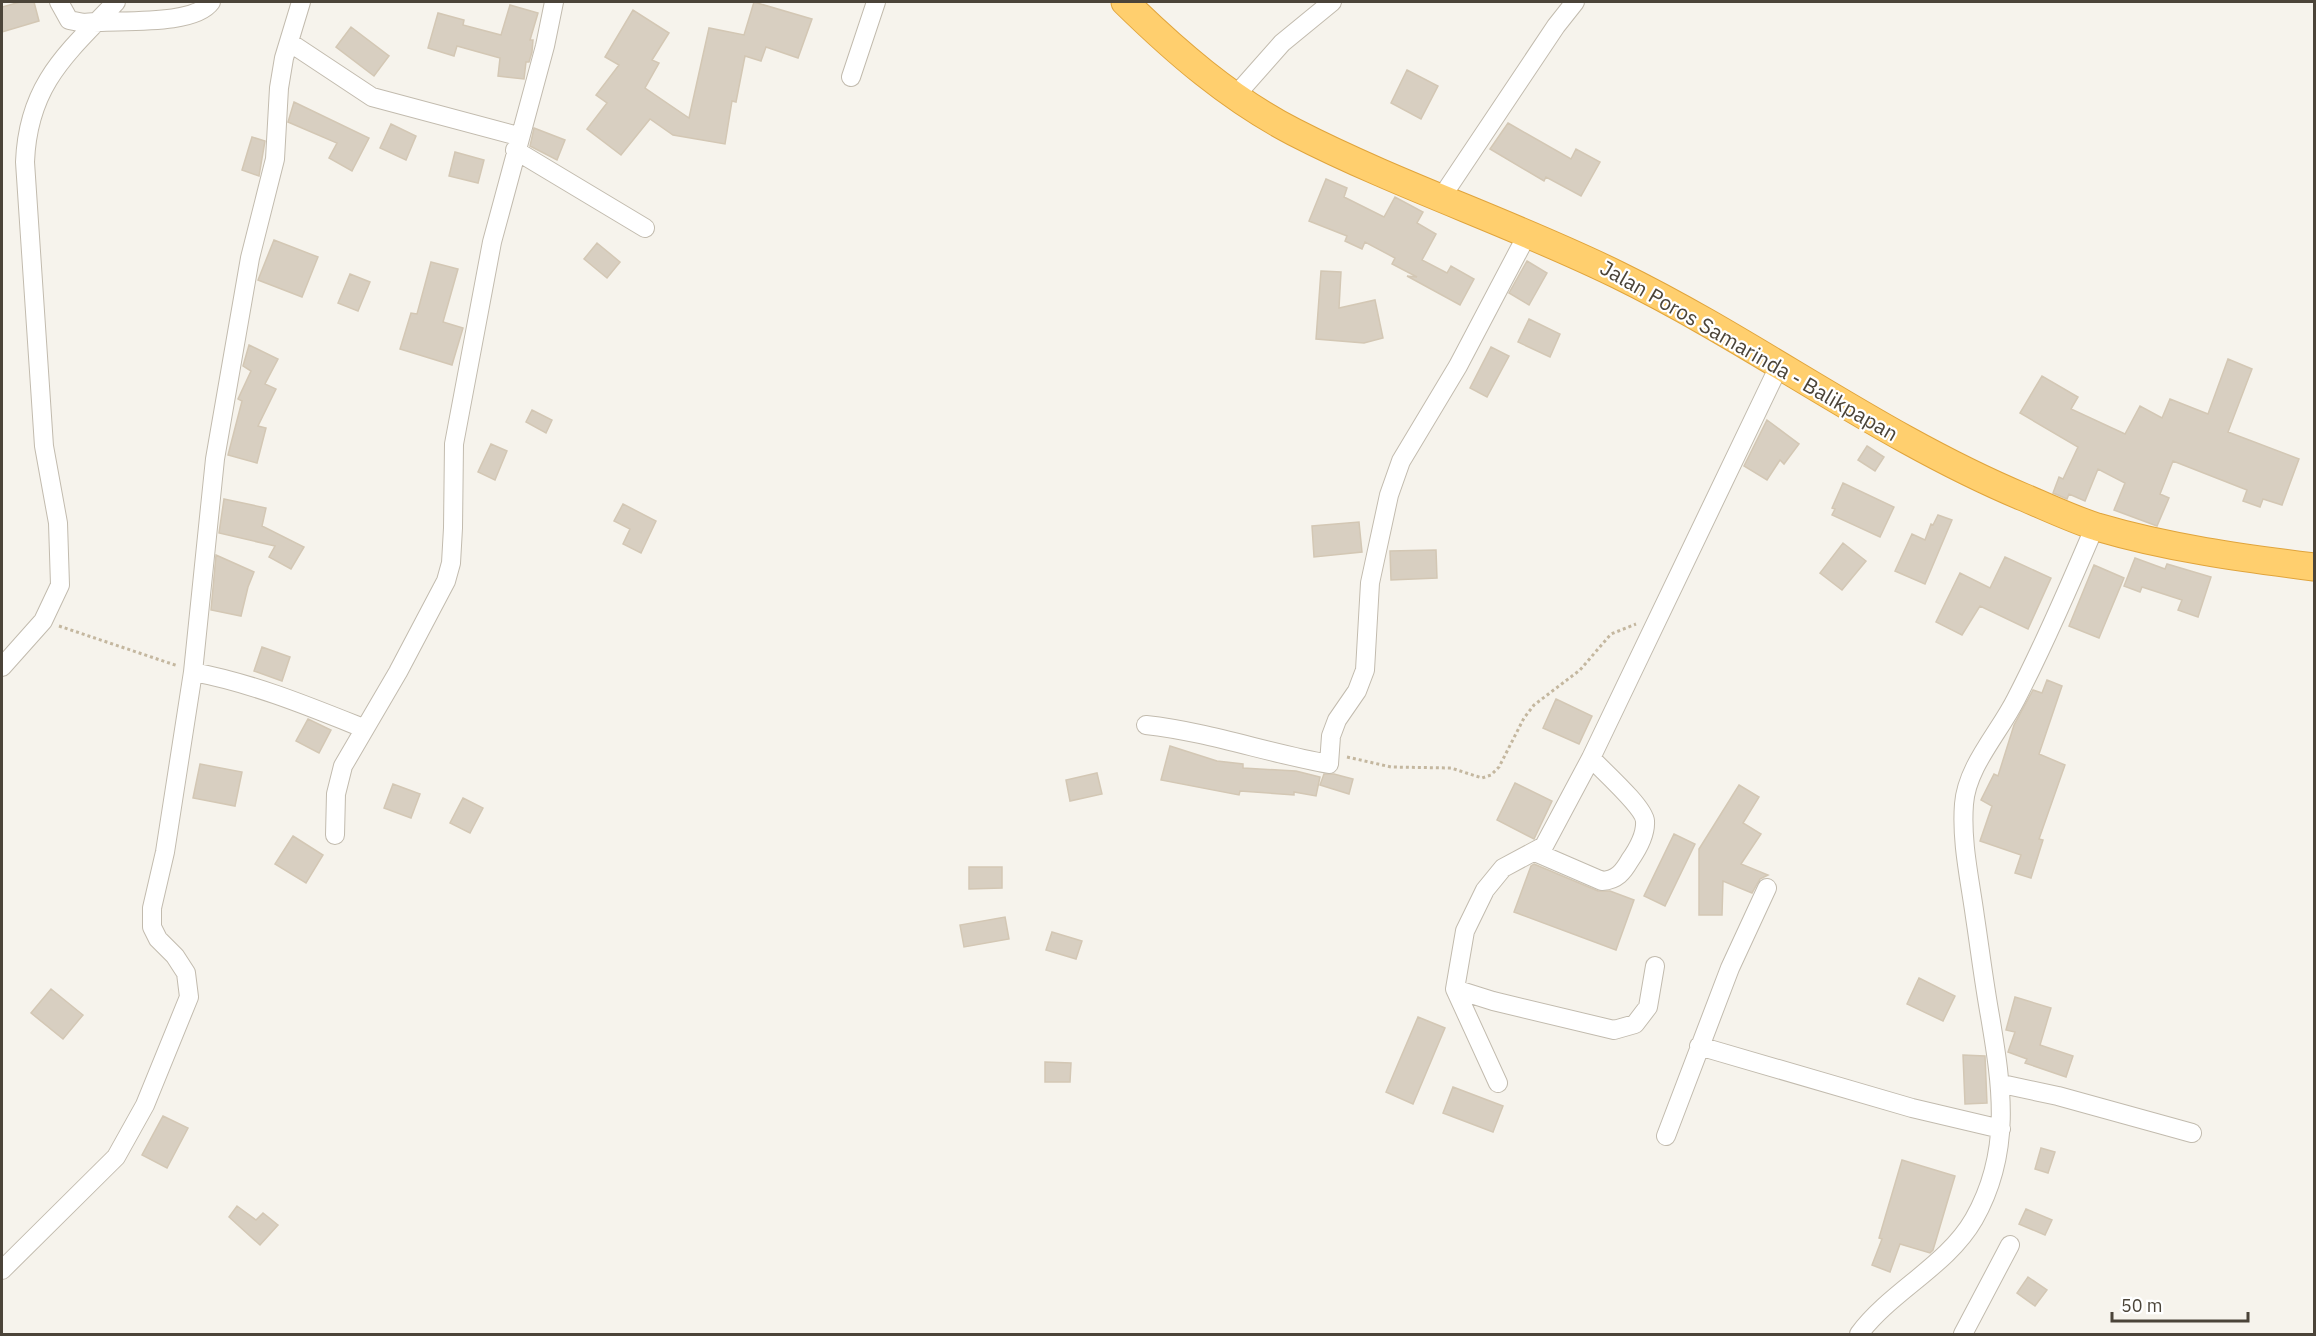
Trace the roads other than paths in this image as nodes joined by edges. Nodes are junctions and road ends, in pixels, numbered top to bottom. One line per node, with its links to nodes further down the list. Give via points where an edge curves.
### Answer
1 (59, 2): 10 (street, via 69,20)
2 (116, 2): 10 (street)
3 (211, 2): 10 (street, via 198,13 179,18)
4 (301, 2): 11 (street)
5 (554, 2): 14 (street)
6 (876, 2): 12 (street)
7 (1125, 2): 13 (highway, Jalan Poros Samarinda - Balikpapan, via 1216,84)
8 (1332, 2): 13 (street, via 1282,43)
9 (1575, 2): 15 (street)
10 (97, 22): 21 (street, via 55,67 26,131 44,446 58,523 60,585 43,621)
11 (289, 42): 14 (street, via 372,97); 22 (street, via 279,88 275,159 250,258 215,459)
12 (851, 77)
13 (1236, 95): 15 (highway, Jalan Poros Samarinda - Balikpapan, via 1292,131)
14 (516, 143): 16 (street); 24 (street, via 496,221 454,444 449,572 440,597)
15 (1441, 198): 17 (highway, Jalan Poros Samarinda - Balikpapan)
16 (645, 228)
17 (1528, 233): 18 (highway, Jalan Poros Samarinda - Balikpapan, via 1621,276); 23 (street, via 1458,366 1401,461 1389,495 1370,583 1365,670 1357,692 1337,720 1331,736 1329,764 1187,729)
18 (1779, 366): 19 (highway, Jalan Poros Samarinda - Balikpapan, via 1926,452 1986,482); 25 (street)
19 (2095, 526): 20 (highway, Jalan Poros Samarinda - Balikpapan, via 2207,552); 33 (street, via 2051,629 1968,783 1966,794 1964,837 1968,874)
20 (2314, 567)
21 (2, 667)
22 (193, 672): 24 (street, via 269,692); 38 (street, via 151,918 158,939 176,956 186,973 189,997 145,1105 116,1157)
23 (1146, 725)
24 (363, 728): 26 (street, via 343,766 336,794)
25 (1591, 758): 27 (street, via 1544,846); 27 (street, via 1644,815 1645,829 1637,850 1612,880 1602,880)
26 (335, 835)
27 (1535, 852): 30 (street, via 1503,868 1485,890 1465,931)
28 (1767, 888): 31 (street)
29 (1655, 966): 30 (street, via 1648,1007 1635,1024 1614,1030)
30 (1455, 988): 32 (street)
31 (1699, 1046): 34 (street, via 1912,1108); 36 (street)
32 (1498, 1083)
33 (2002, 1084): 34 (street); 35 (street, via 2058,1095)
34 (2001, 1129): 39 (street, via 1991,1179 1973,1221)
35 (2192, 1133)
36 (1666, 1136)
37 (2010, 1245): 40 (street)
38 (2, 1270)
39 (1859, 1335)
40 (1962, 1335)

